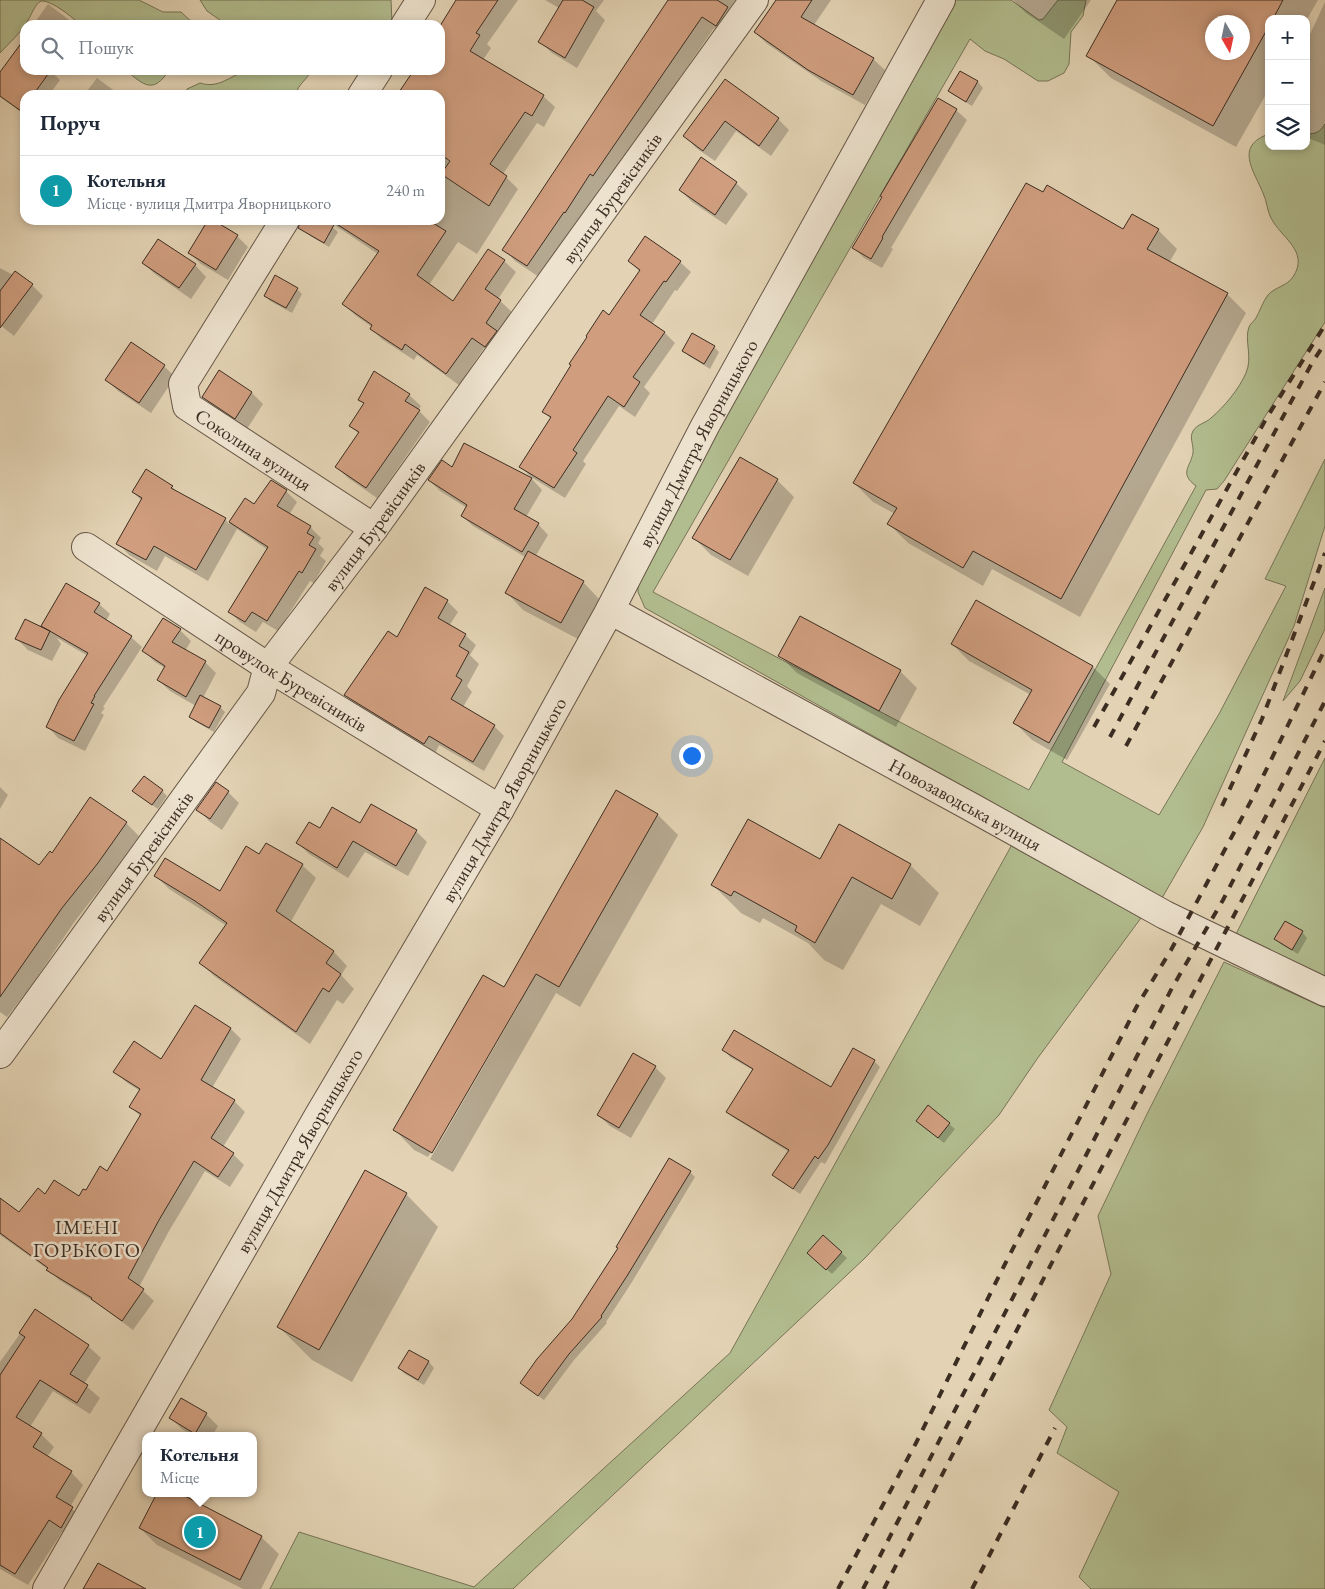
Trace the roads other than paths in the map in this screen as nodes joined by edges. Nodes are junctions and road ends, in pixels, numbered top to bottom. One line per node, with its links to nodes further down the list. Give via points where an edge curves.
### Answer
1 (421, 0): 4 (street)
2 (754, 0): 8 (street, вулиця Буревісників)
3 (942, 0): 10 (street, вулиця Дмитра Яворницького, via 705,426)
4 (409, 20)
5 (375, 75): 6 (street)
6 (365, 90)
7 (282, 225): 8 (street, Соколина вулиця, via 183,384 187,406)
8 (374, 528): 11 (street, вулиця Буревісників)
9 (86, 547): 11 (street, провулок Буревісників)
10 (610, 610): 12 (street, вулиця Дмитра Яворницького); 13 (street, Новозаводська вулиця, via 1165,915)
11 (268, 667): 12 (street, провулок Буревісників); 14 (street, вулиця Буревісників, via 261,693)
12 (500, 809): 15 (street, вулиця Дмитра Яворницького, via 324,1106)
13 (1325, 992)
14 (0, 1054)
15 (47, 1589)

